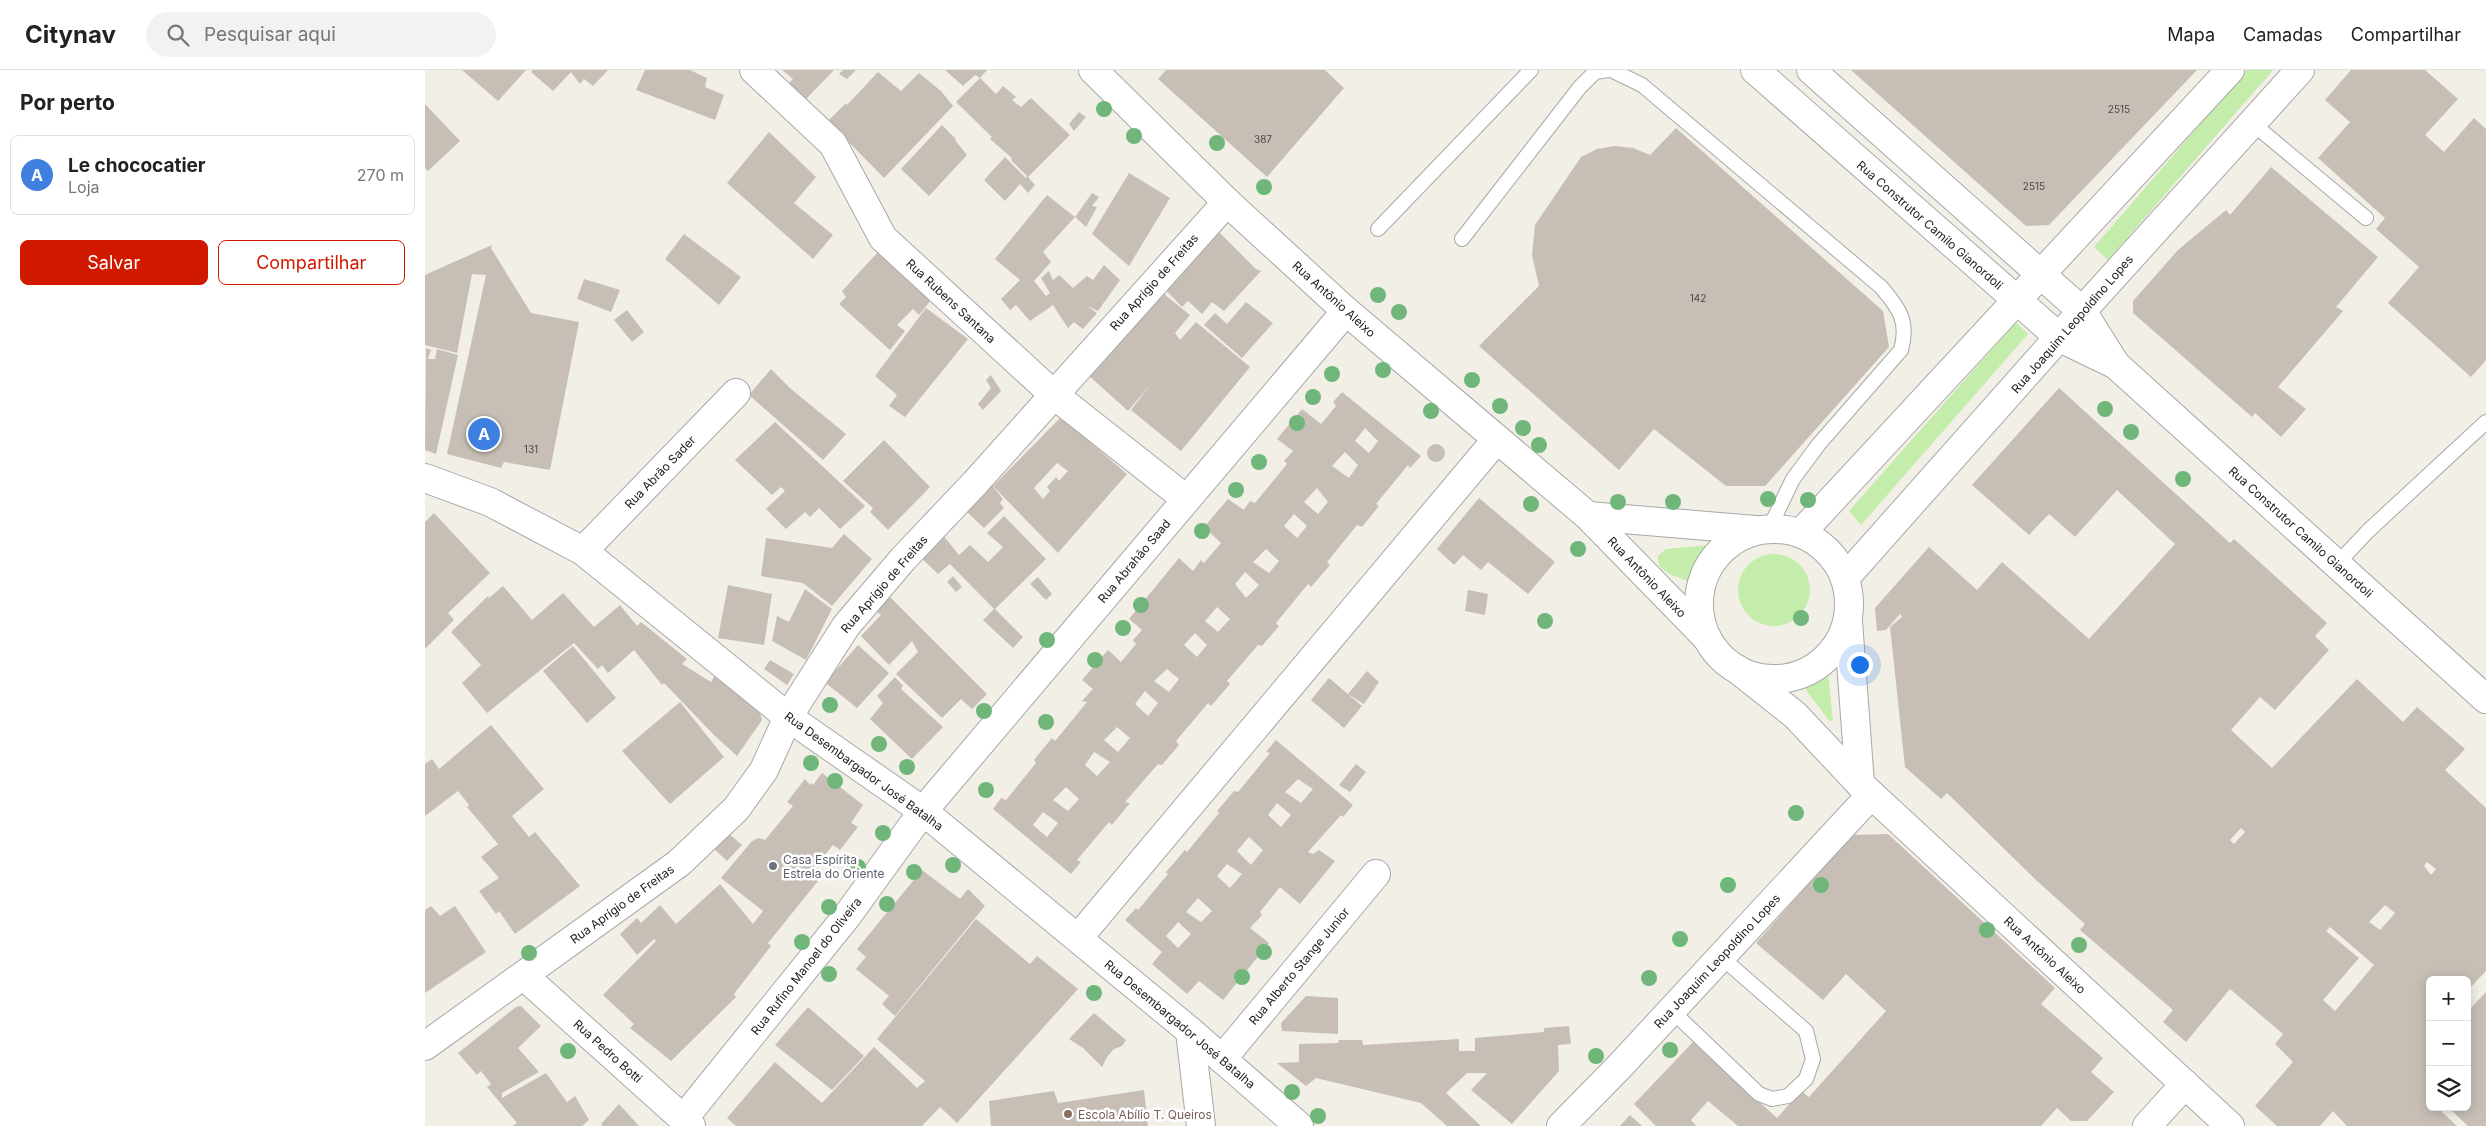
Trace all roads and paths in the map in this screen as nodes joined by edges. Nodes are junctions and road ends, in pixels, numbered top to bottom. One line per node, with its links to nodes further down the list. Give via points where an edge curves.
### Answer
1 (754, 70): 21 (street, Rua Rubens Santana, via 833,144 883,238)
2 (1093, 70): 10 (street, Rua Antônio Aleixo)
3 (1531, 70): 12 (lane)
4 (1610, 70): 13 (lane, via 1595,72 1580,87); 27 (lane, via 1642,85 1881,287 1899,308 1905,334 1901,350 1819,444)
5 (1755, 70): 15 (street, Rua Construtor Camilo Gianordoli)
6 (1811, 70): 14 (street, Rua Construtor Camilo Gianordoli)
7 (2230, 70): 14 (street)
8 (2300, 70): 9 (street, Rua Joaquim Leopoldino Lopes)
9 (2252, 123): 11 (lane); 17 (street, Rua Joaquim Leopoldino Lopes)
10 (1227, 202): 16 (street, Rua Antônio Aleixo); 21 (street, Rua Aprígio de Freitas)
11 (2366, 218)
12 (1378, 229)
13 (1462, 238)
14 (2041, 274): 15 (street); 17 (street, Rua Construtor Camilo Gianordoli)
15 (2017, 302): 18 (street, Rua Construtor Camilo Gianordoli); 28 (street)
16 (1346, 311): 23 (street, Rua Antônio Aleixo); 25 (street, Rua Abrahão Saad)
17 (2082, 311): 18 (street, Rua Joaquim Leopoldino Lopes); 19 (street, Rua Construtor Camilo Gianordoli)
18 (2060, 338): 19 (street, Rua Construtor Camilo Gianordoli); 31 (street, Rua Joaquim Leopoldino Lopes)
19 (2116, 364): 30 (street, Rua Construtor Camilo Gianordoli)
20 (736, 393): 29 (street, Rua Abrão Sader)
21 (1053, 394): 25 (street, Rua Rubens Santana); 36 (street, Rua Aprígio de Freitas, via 846,626)
22 (2486, 422): 30 (lane, via 2368,530)
23 (1497, 439): 26 (street, Rua Antônio Aleixo); 40 (street)
24 (425, 478): 29 (street, Rua Desembargador José Batalha, via 490,502)
25 (1186, 499): 38 (street, Rua Abrahão Saad)
26 (1588, 516): 27 (street, Rua Antônio Aleixo); 33 (street, Rua Antônio Aleixo)
27 (1763, 529): 28 (street, via 1779,528); 33 (street, via 1731,541 1712,560 1700,585 1699,612)
28 (1801, 533): 31 (street, via 1829,551)
29 (583, 551): 36 (street, Rua Desembargador José Batalha)
30 (2337, 564): 35 (street, Rua Construtor Camilo Gianordoli)
31 (1845, 578): 32 (street, via 1850,599)
32 (1848, 621): 34 (street, via 1837,647 1817,667 1791,678 1763,679); 37 (street)
33 (1707, 638): 34 (street, via 1719,656)
34 (1737, 669): 37 (street, Rua Antônio Aleixo, via 1795,715)
35 (2486, 699)
36 (788, 716): 38 (street, Rua Desembargador José Batalha); 42 (street, Rua Aprígio de Freitas, via 764,770 736,808 679,863)
37 (1866, 790): 41 (street, Rua Joaquim Leopoldino Lopes); 47 (street, Rua Antônio Aleixo)
38 (923, 811): 40 (street, Rua Desembargador José Batalha); 48 (street, Rua Rufino Manoel do Oliveira, via 847,916)
39 (1376, 874): 46 (street, Rua Alberto Stange Junior)
40 (1078, 938): 44 (street, Rua Desembargador José Batalha)
41 (1721, 957): 43 (street, Rua Joaquim Leopoldino Lopes); 43 (lane, via 1806,1031 1813,1058 1806,1079 1788,1096 1772,1099 1759,1094)
42 (525, 976): 45 (street, Rua Aprígio de Freitas); 48 (street, Rua Pedro Botti)
43 (1671, 1010): 51 (street, Rua Joaquim Leopoldino Lopes)
44 (1191, 1031): 46 (street, Rua Desembargador José Batalha); 49 (street)
45 (425, 1046)
46 (1223, 1059): 50 (street, Rua Desembargador José Batalha)
47 (2185, 1084): 52 (street); 53 (street, Rua Antônio Aleixo)
48 (688, 1122)
49 (1201, 1126)
50 (1299, 1126)
51 (1561, 1126)
52 (2147, 1126)
53 (2230, 1126)

